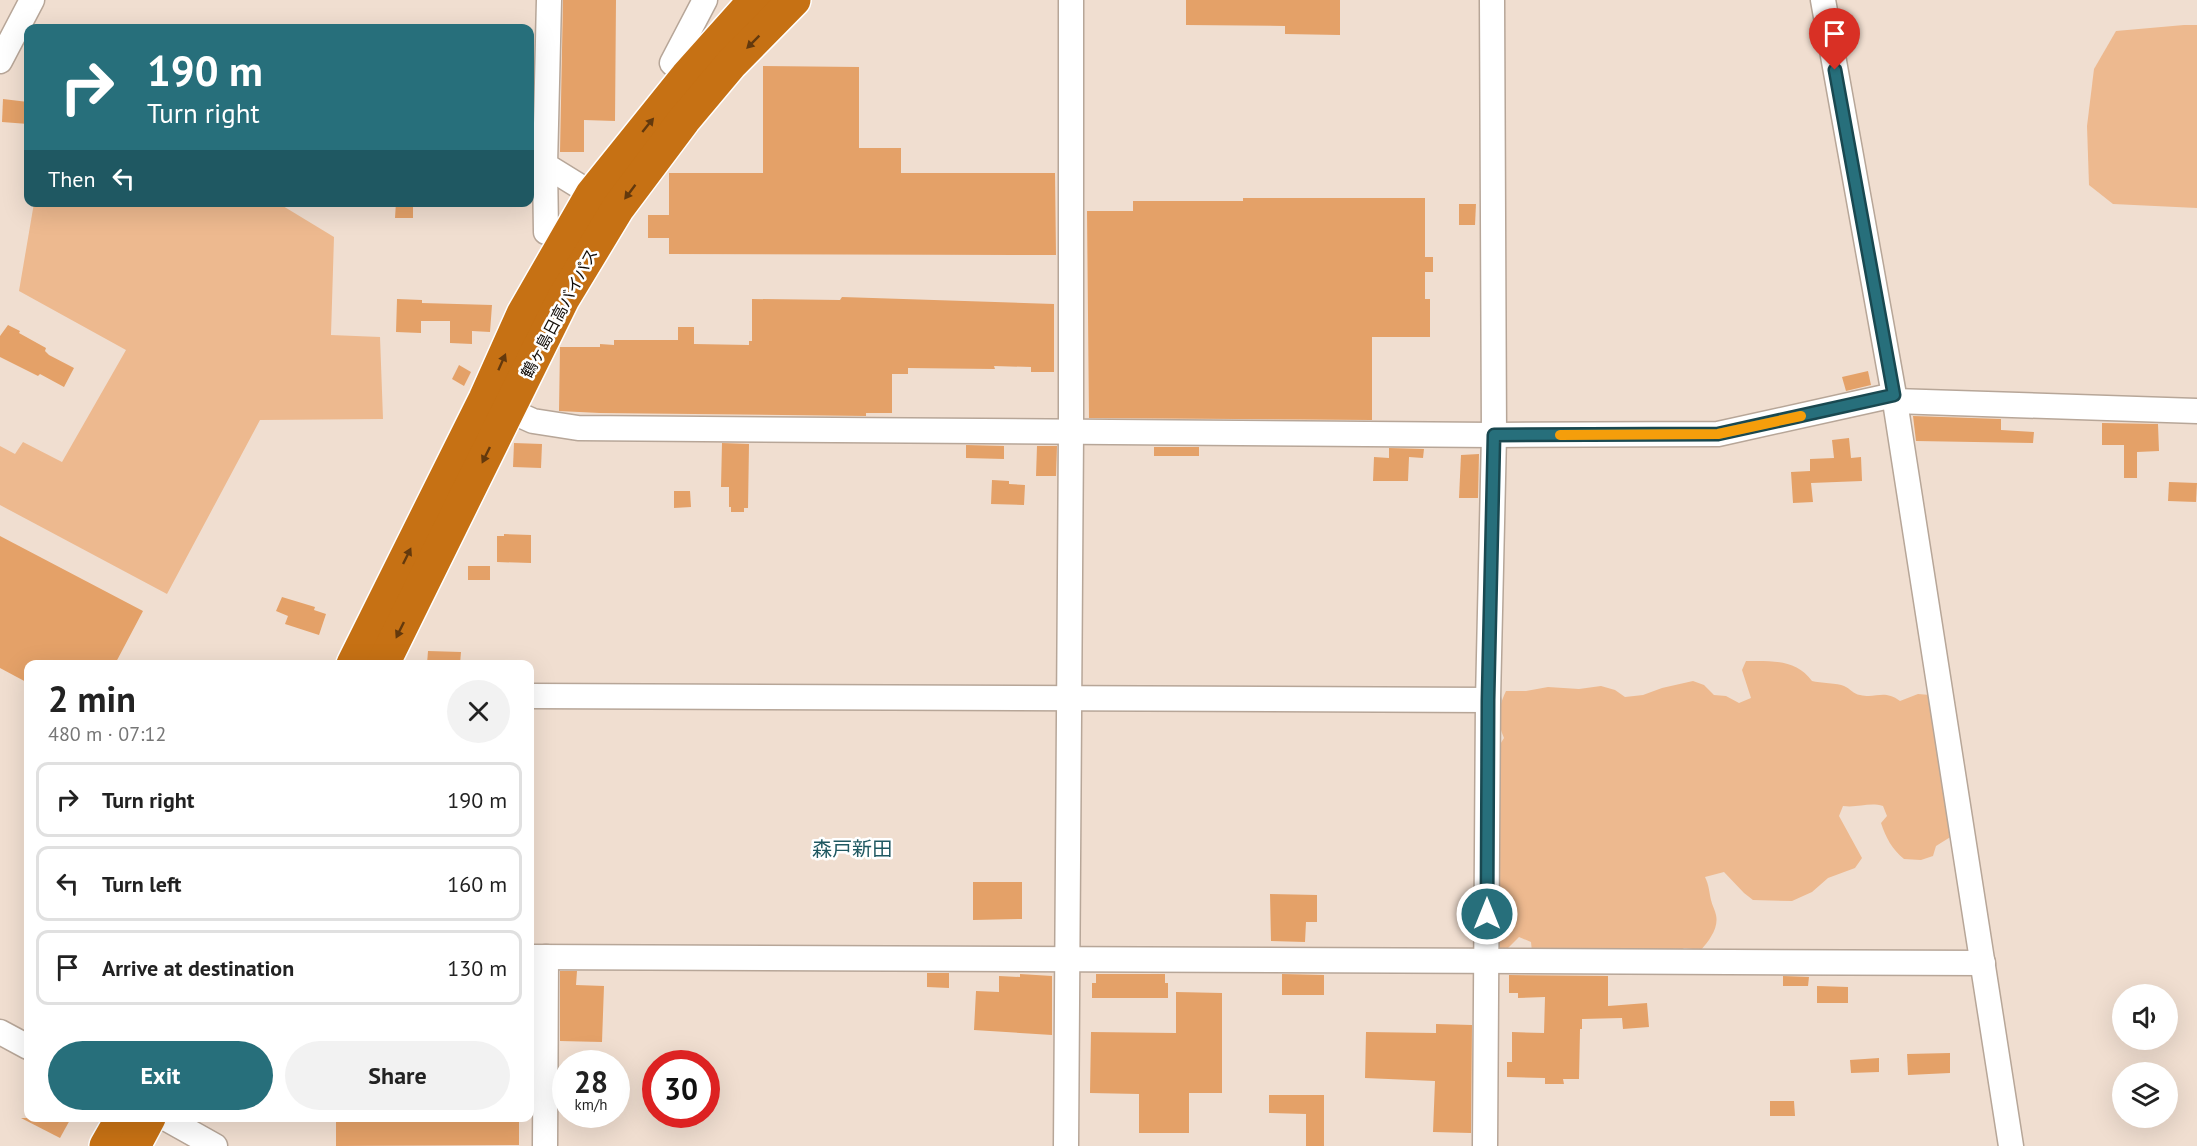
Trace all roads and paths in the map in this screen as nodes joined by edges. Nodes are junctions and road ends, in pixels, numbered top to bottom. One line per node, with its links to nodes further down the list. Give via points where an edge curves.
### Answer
1 (32, 0): 9 (street)
2 (549, 0): 11 (street)
3 (705, 0): 10 (street, via 672,63)
4 (755, 0): 10 (highway, 鶴ヶ島日高バイパス)
5 (794, 0): 15 (highway, 鶴ヶ島日高バイパス, one-way to 15, via 731,64 618,208)
6 (1071, 0): 17 (street)
7 (1492, 0): 18 (street)
8 (1823, 0): 14 (street)
9 (0, 61)
10 (687, 76): 12 (highway, 鶴ヶ島日高バイパス, one-way to 10)
11 (537, 165): 12 (street); 13 (street)
12 (592, 194): 15 (highway, 鶴ヶ島日高バイパス, one-way to 12, via 523,314)
13 (546, 232)
14 (1894, 398): 16 (street); 18 (street, via 1718,434); 27 (street)
15 (497, 404): 17 (street, via 533,421 578,428); 19 (highway, 鶴ヶ島日高バイパス, one-way to 15); 20 (highway, 鶴ヶ島日高バイパス, one-way to 20)
16 (2197, 411)
17 (1071, 432): 18 (street); 22 (street)
18 (1494, 435): 23 (street)
19 (355, 660)
20 (385, 660)
21 (534, 696): 22 (street)
22 (1069, 698): 23 (street); 25 (street)
23 (1488, 700): 26 (street)
24 (538, 957): 25 (street); 36 (street)
25 (1067, 959): 26 (street); 37 (street)
26 (1487, 962): 27 (street); 38 (street)
27 (1983, 963): 39 (street)
28 (0, 1032): 29 (street)
29 (24, 1045)
30 (120, 1122): 33 (highway)
31 (147, 1122): 34 (highway)
32 (172, 1122): 35 (street)
33 (106, 1146)
34 (134, 1146)
35 (215, 1146)
36 (545, 1146)
37 (1066, 1146)
38 (1485, 1146)
39 (2011, 1146)

